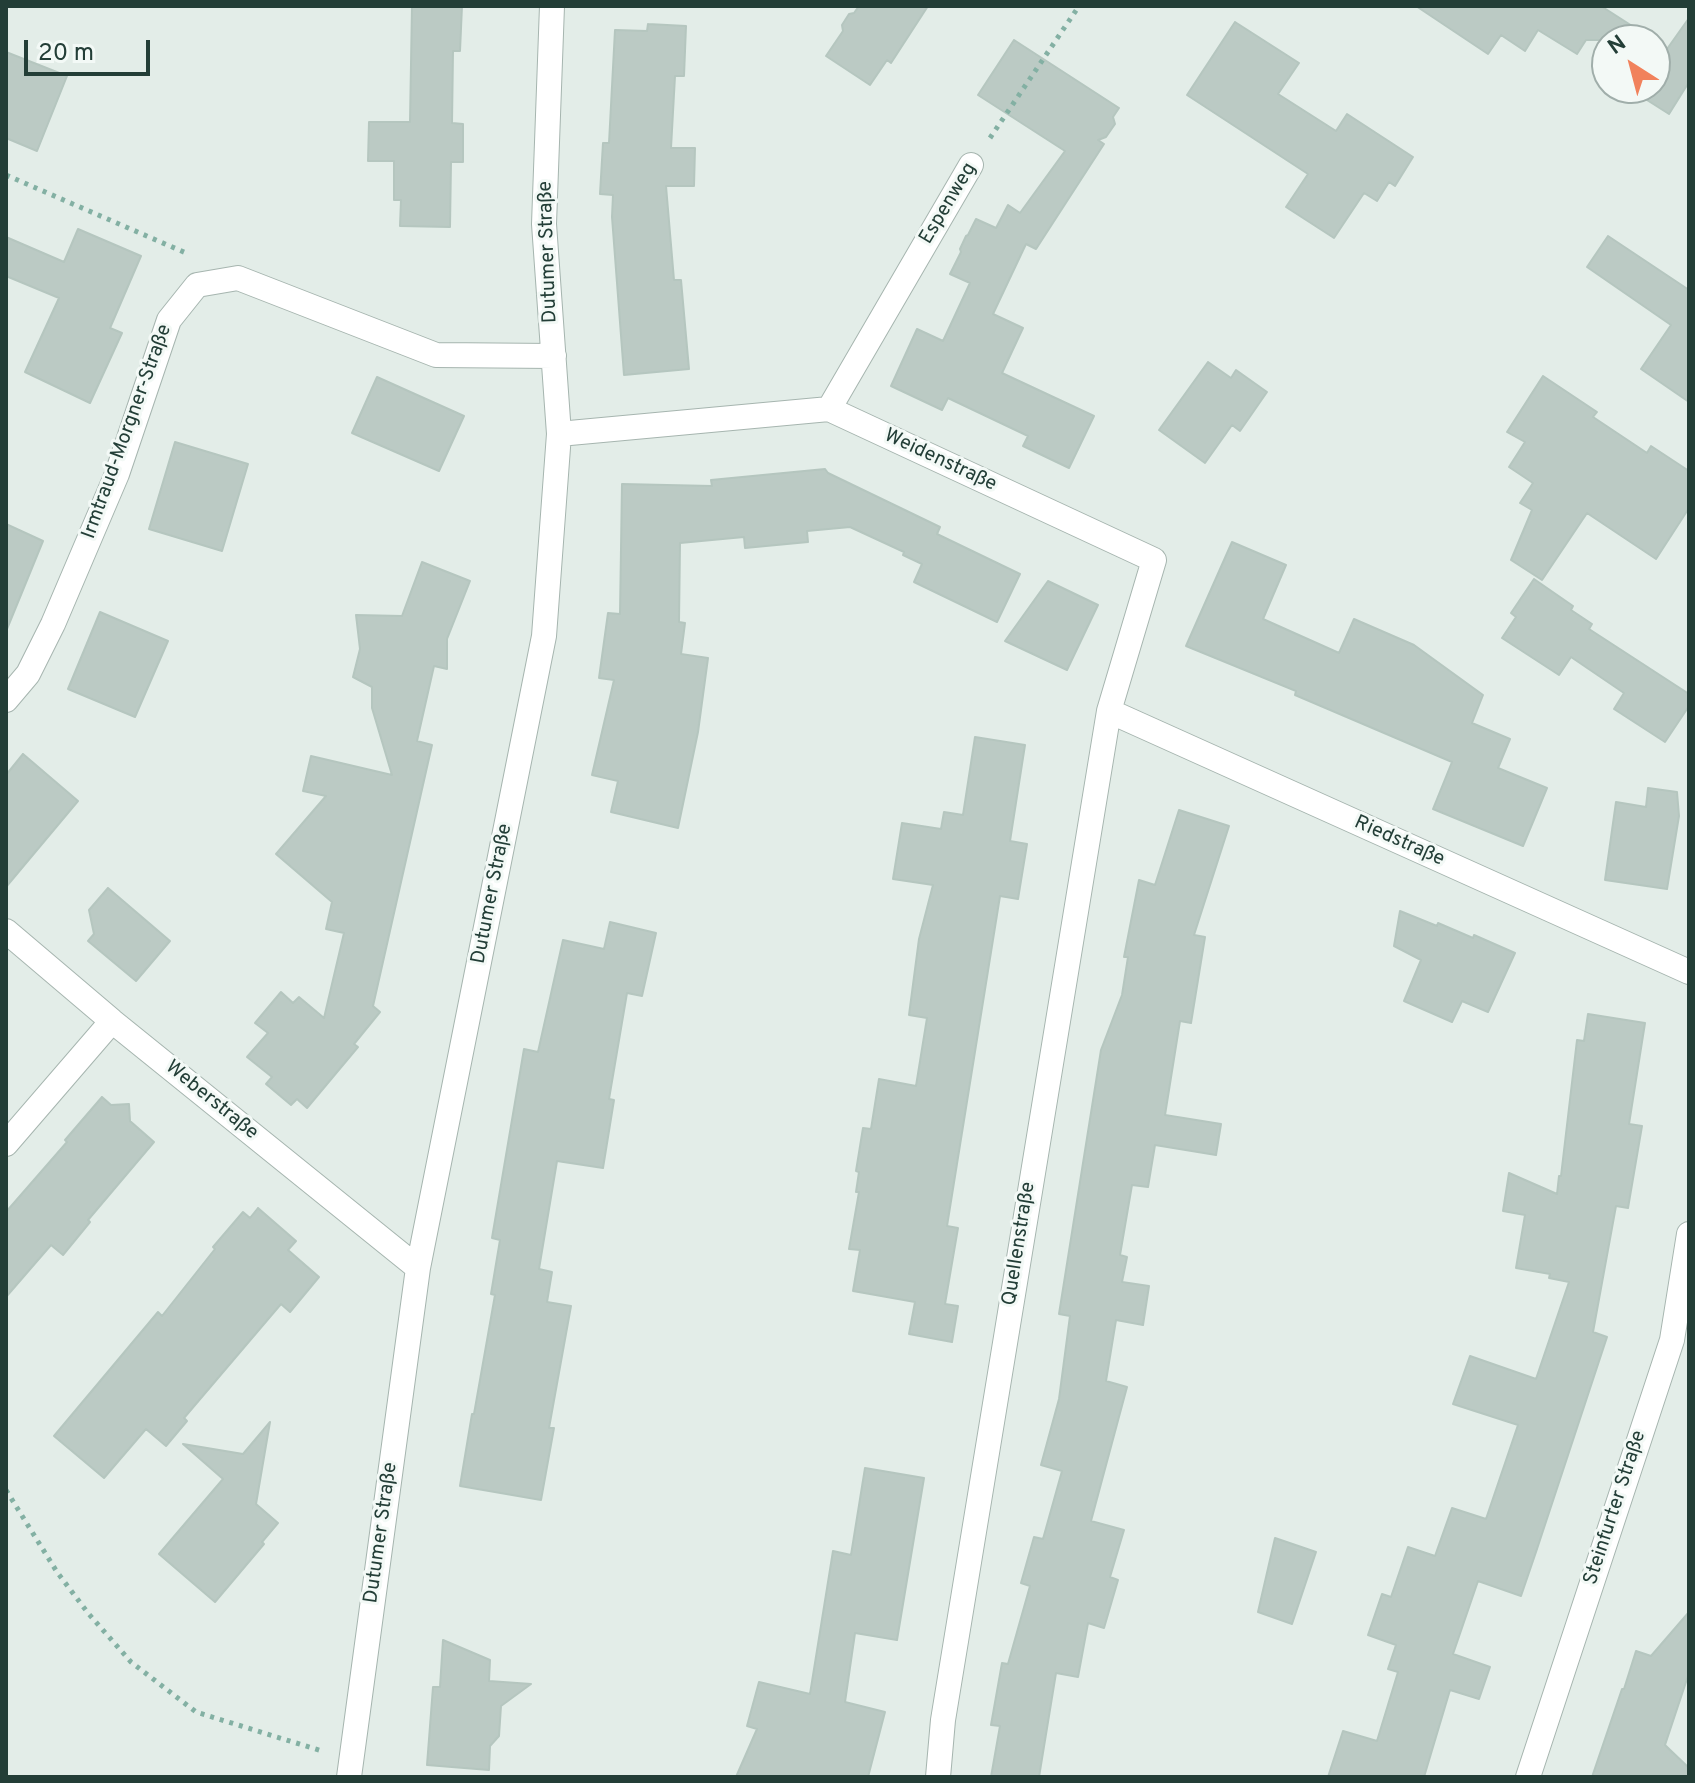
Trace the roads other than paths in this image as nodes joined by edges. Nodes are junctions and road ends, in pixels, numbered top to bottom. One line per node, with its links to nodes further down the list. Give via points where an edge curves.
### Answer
1 (552, 6): 3 (street, Dutumer Straße, via 544,224)
2 (971, 165): 4 (street, Espenweg)
3 (554, 356): 5 (street, Dutumer Straße); 6 (street, Irmtraud-Morgner-Straße, via 436,355 238,278 197,285 169,320 117,474 53,624 28,674)
4 (829, 409): 5 (street); 7 (street, Weidenstraße, via 1154,560)
5 (559, 434): 13 (street, Dutumer Straße, via 544,636)
6 (6, 700)
7 (1109, 711): 9 (street, Riedstraße); 15 (street, Quellenstraße, via 943,1720)
8 (6, 931): 10 (street, Weberstraße)
9 (1689, 972)
10 (112, 1021): 11 (street); 13 (street, Weberstraße)
11 (6, 1144)
12 (1689, 1234): 16 (street, Steinfurter Straße, via 1672,1340)
13 (418, 1268): 14 (street, Dutumer Straße)
14 (350, 1768)
15 (938, 1777)
16 (1528, 1777)

